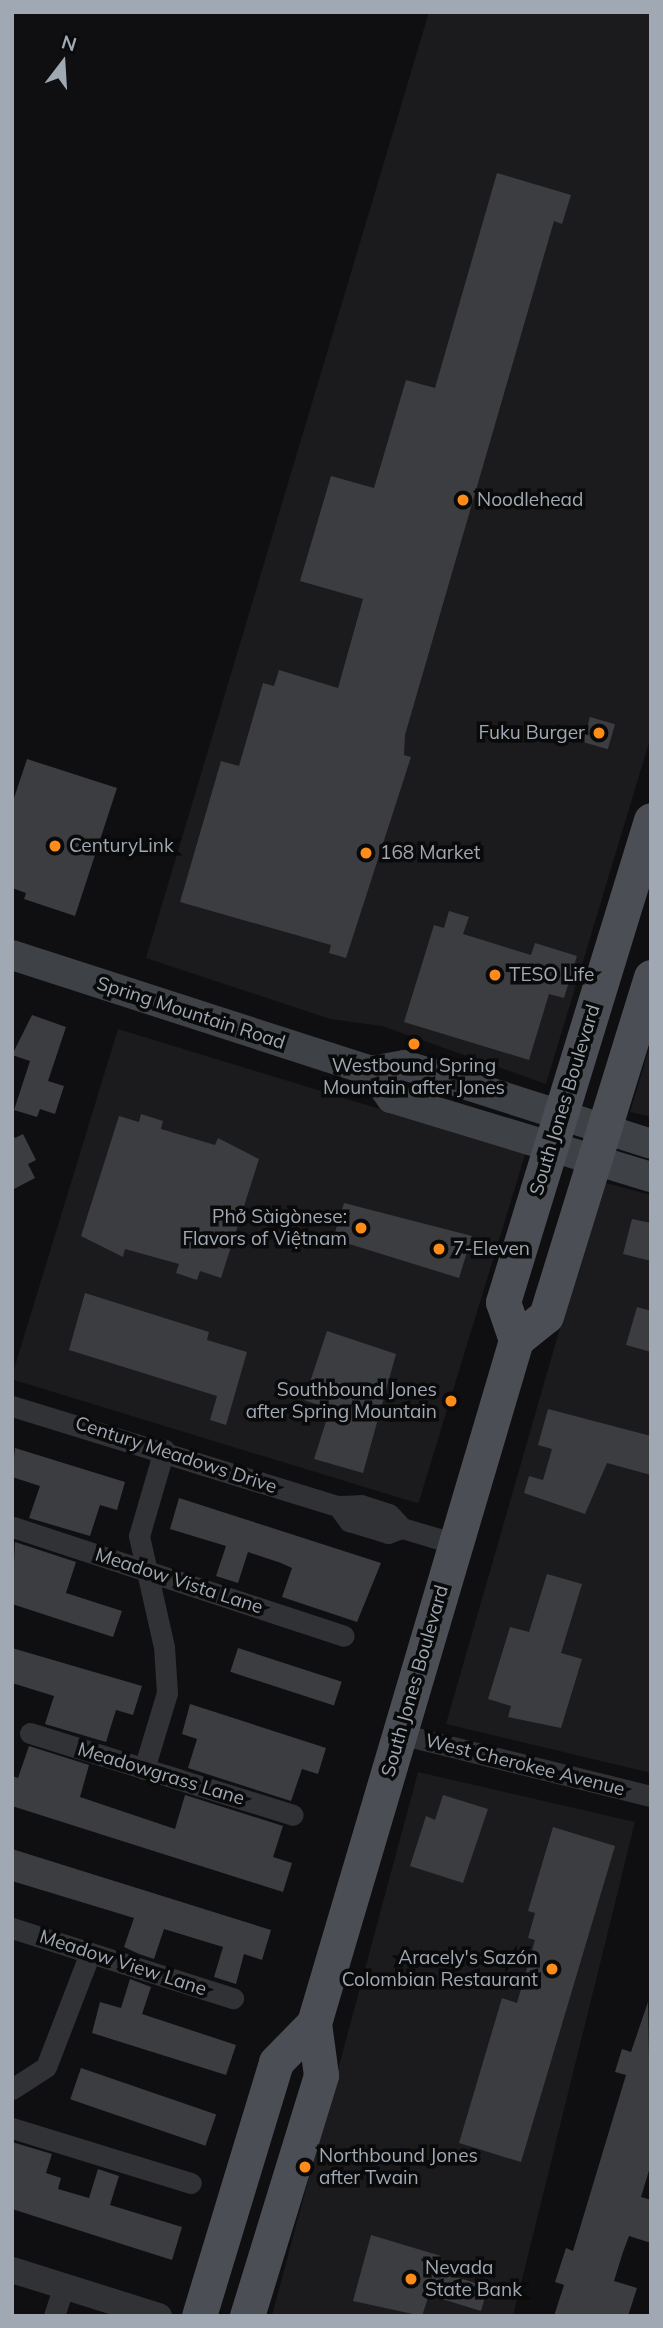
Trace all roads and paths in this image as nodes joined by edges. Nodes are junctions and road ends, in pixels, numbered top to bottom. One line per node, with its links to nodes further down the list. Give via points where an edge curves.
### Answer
1 (651, 821): 5 (main road, South Jones Boulevard)
2 (12, 955): 4 (main road, Spring Mountain Road)
3 (651, 977): 7 (main road)
4 (370, 1071): 5 (main road, Spring Mountain Road, via 404,1065); 8 (main road, Spring Mountain Road, via 391,1098)
5 (560, 1116): 7 (main road, Spring Mountain Road); 8 (main road, South Jones Boulevard)
6 (651, 1144): 7 (main road, Spring Mountain Road)
7 (600, 1148): 8 (main road, Spring Mountain Road); 9 (main road, Spring Mountain Road); 10 (main road, via 546,1316)
8 (550, 1150): 10 (main road, South Jones Boulevard, via 503,1302)
9 (651, 1177)
10 (516, 1340): 14 (main road, South Jones Boulevard)
11 (12, 1406): 12 (street, Century Meadows Drive)
12 (164, 1450): 14 (street, Century Meadows Drive, via 338,1507 349,1521 388,1533 402,1528); 15 (street, via 139,1536)
13 (13, 1527): 15 (street, Meadow Vista Lane)
14 (456, 1544): 18 (main road, South Jones Boulevard)
15 (146, 1571): 16 (street, Meadow Vista Lane); 19 (street, via 164,1647 167,1693)
16 (344, 1636)
17 (30, 1733): 19 (street, Meadowgrass Lane)
18 (400, 1734): 20 (street, West Cherokee Avenue); 25 (main road, South Jones Boulevard)
19 (144, 1769): 21 (street, Meadowgrass Lane)
20 (651, 1796)
21 (293, 1815)
22 (12, 1928): 23 (street, Meadow View Lane)
23 (90, 1953): 24 (street, Meadow View Lane); 26 (street, via 46,2067)
24 (233, 1998)
25 (314, 2023): 31 (main road, South Jones Boulevard, via 276,2062); 34 (main road, South Jones Boulevard, via 321,2075)
26 (12, 2089)
27 (12, 2128): 28 (street)
28 (191, 2183)
29 (12, 2270): 30 (street)
30 (64, 2286): 32 (street); 33 (street)
31 (198, 2315)
32 (54, 2316)
33 (159, 2316)
34 (247, 2316)

